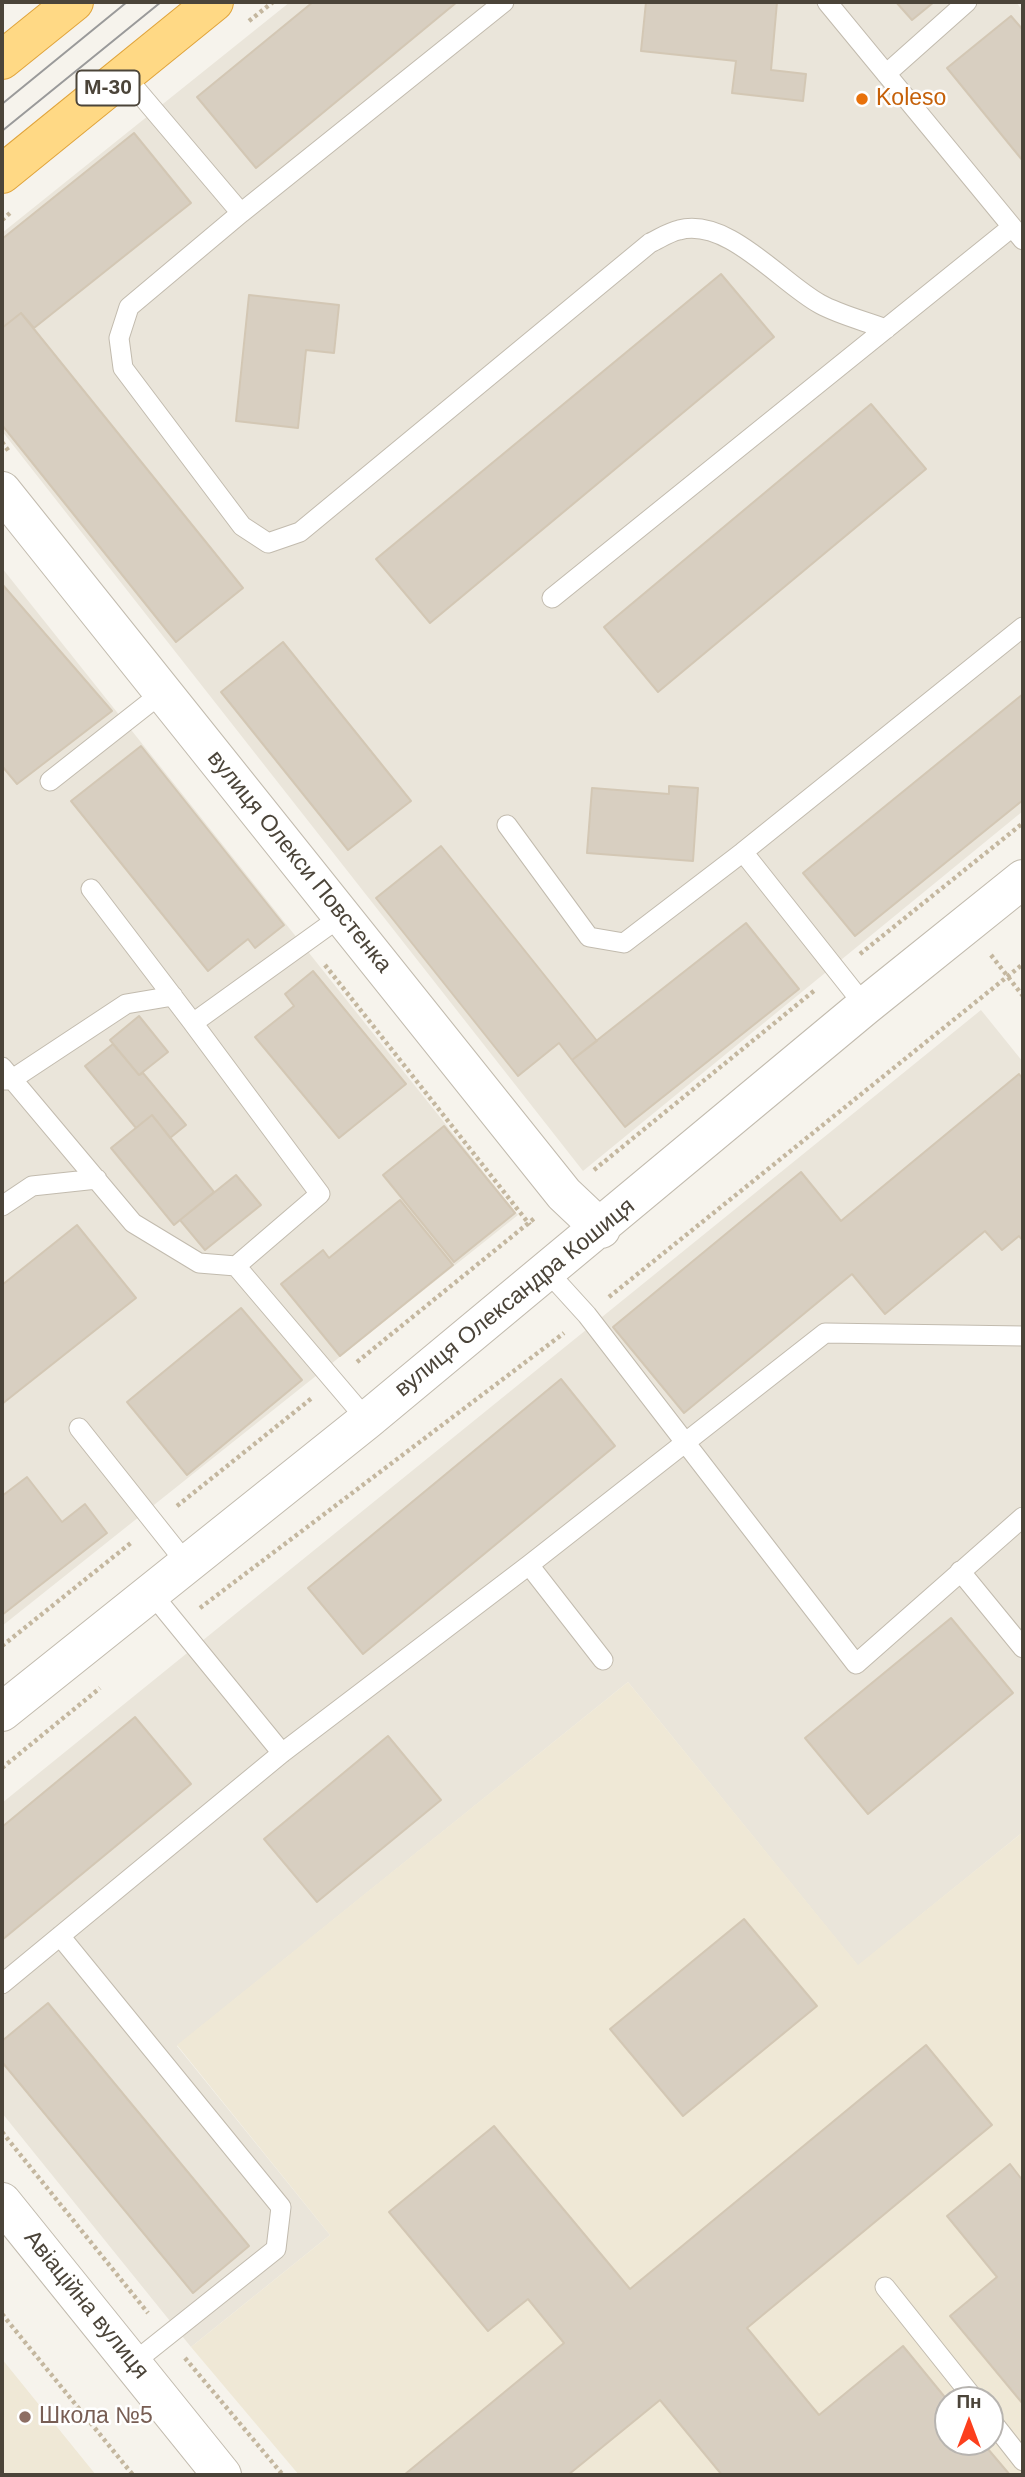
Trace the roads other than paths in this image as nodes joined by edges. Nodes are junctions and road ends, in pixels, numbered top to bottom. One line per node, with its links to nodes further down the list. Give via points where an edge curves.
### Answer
1 (74, 2): 6 (highway)
2 (214, 2): 8 (highway, М-30)
3 (504, 2): 10 (lane)
4 (827, 2): 7 (lane)
5 (967, 2): 7 (lane)
6 (2, 60)
7 (886, 74): 11 (lane)
8 (124, 75): 9 (highway, М-30); 10 (lane)
9 (2, 174)
10 (241, 213): 12 (lane, via 130,307 119,338 123,369 242,526 268,543 300,532 650,243 681,229 709,230 754,253 821,305)
11 (1017, 234): 12 (lane)
12 (886, 329): 14 (lane)
13 (2, 491): 16 (street, вулиця Олекси Повстенка)
14 (552, 597)
15 (1023, 627): 19 (lane)
16 (163, 692): 17 (lane); 22 (street, вулиця Олекси Повстенка)
17 (50, 781)
18 (507, 825): 19 (lane, via 589,937 624,943)
19 (743, 852): 24 (lane)
20 (91, 889): 23 (lane)
21 (1018, 893): 24 (street, вулиця Олександра Кошиця, via 966,925)
22 (342, 915): 25 (lane); 29 (street, вулиця Олекси Повстенка, via 564,1194)
23 (173, 996): 25 (lane); 26 (lane, via 126,1004)
24 (865, 1006): 29 (street, вулиця Олександра Кошиця)
25 (193, 1023): 30 (lane, via 320,1194)
26 (5, 1076): 27 (lane)
27 (97, 1179): 28 (lane, via 32,1186); 30 (lane, via 133,1223 199,1264)
28 (2, 1206)
29 (601, 1229): 31 (street, вулиця Олександра Кошиця)
30 (236, 1266): 33 (lane)
31 (547, 1271): 33 (street, вулиця Олександра Кошиця); 35 (lane, via 587,1315)
32 (1023, 1336): 35 (lane, via 825,1333)
33 (367, 1420): 37 (street, вулиця Олександра Кошиця)
34 (79, 1428): 37 (lane)
35 (685, 1444): 38 (lane); 39 (lane, via 856,1664)
36 (1023, 1517): 39 (lane)
37 (187, 1564): 40 (street, вулиця Олександра Кошиця)
38 (529, 1565): 42 (lane); 44 (lane)
39 (960, 1571): 41 (lane)
40 (153, 1594): 43 (street, вулиця Олександра Кошиця); 44 (lane)
41 (1023, 1648)
42 (603, 1660)
43 (2, 1712)
44 (282, 1753): 45 (lane)
45 (60, 1936): 46 (lane); 49 (lane, via 281,2207 276,2249)
46 (2, 1984)
47 (2, 2202): 49 (street, Авіаційна вулиця)
48 (885, 2287): 50 (lane)
49 (133, 2363): 53 (street, Авіаційна вулиця)
50 (964, 2386)
51 (1004, 2437): 52 (lane)
52 (1023, 2461)
53 (222, 2475)

